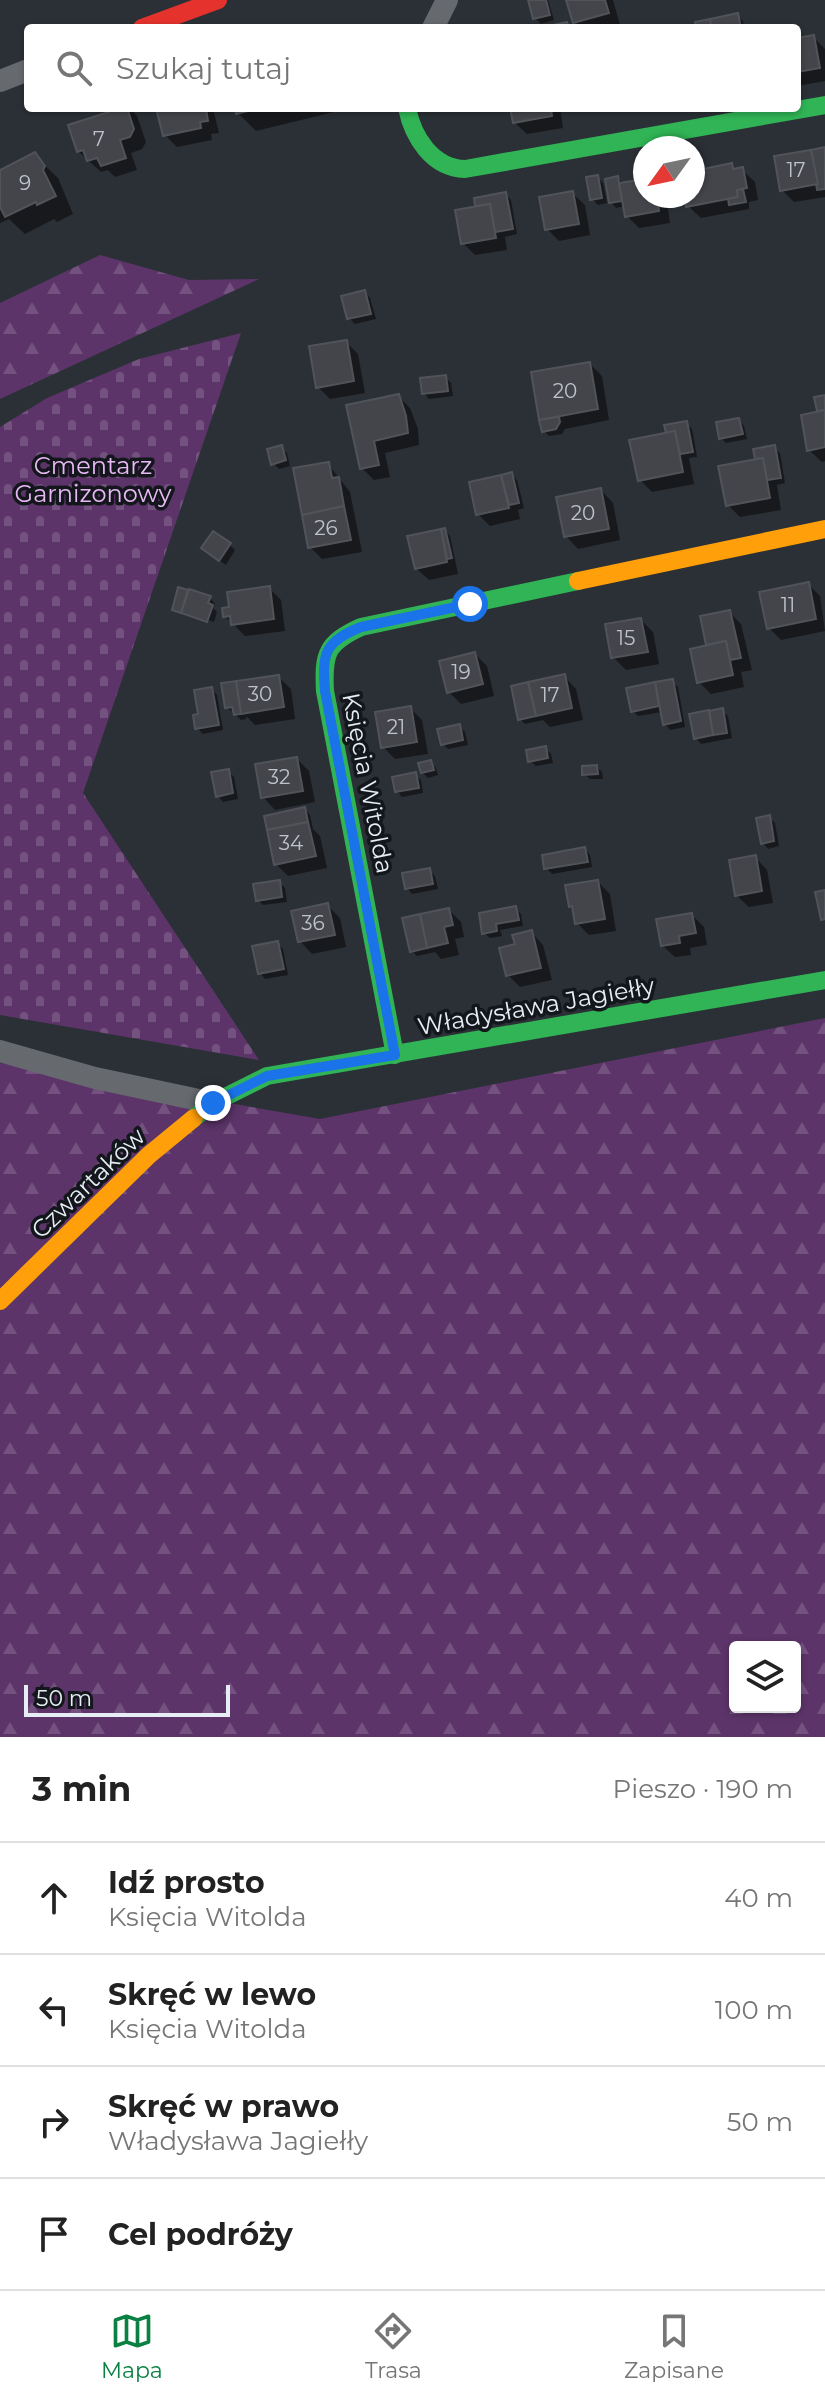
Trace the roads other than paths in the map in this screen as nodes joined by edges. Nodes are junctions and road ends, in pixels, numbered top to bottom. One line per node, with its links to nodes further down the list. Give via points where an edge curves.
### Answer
1 (218, 0): 3 (street)
2 (447, 0): 4 (street)
3 (153, 24)
4 (435, 24)
5 (24, 72): 6 (street)
6 (0, 81)
7 (825, 105): 8 (street)
8 (801, 109)
9 (408, 112): 10 (street, via 416,137 430,154 454,168 485,167)
10 (787, 112)
11 (825, 529): 14 (street, Księcia Witolda, via 361,627 330,646 323,663 325,691)
12 (825, 980): 14 (street, Władysława Jagiełły)
13 (0, 1051): 15 (street)
14 (395, 1055): 15 (street, Władysława Jagiełły, via 267,1076)
15 (213, 1103): 16 (street, Czwartaków, via 149,1155)
16 (0, 1301)

